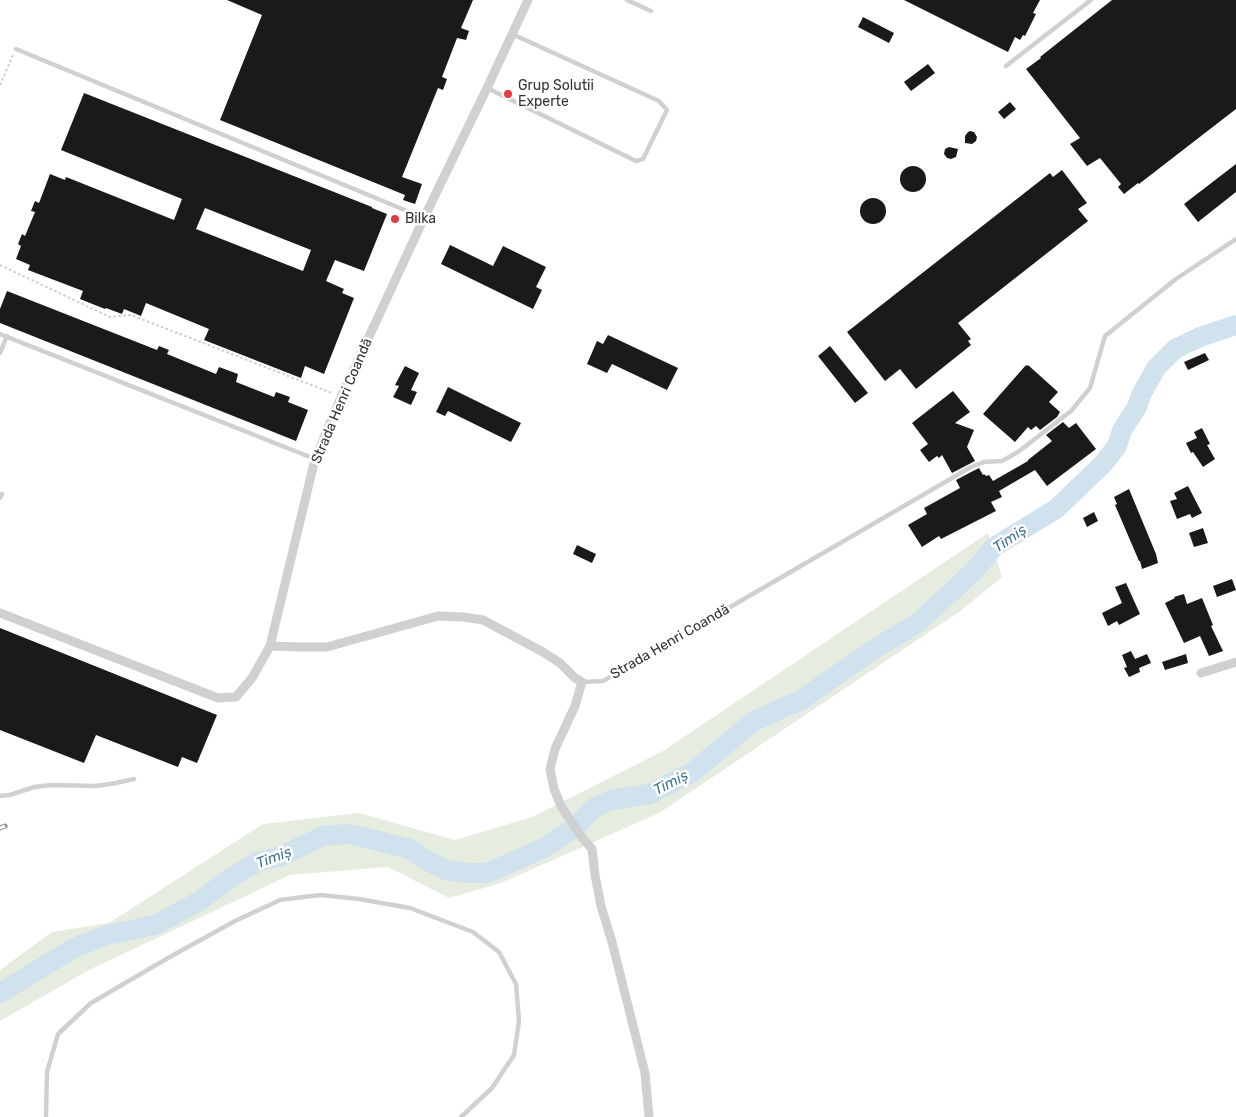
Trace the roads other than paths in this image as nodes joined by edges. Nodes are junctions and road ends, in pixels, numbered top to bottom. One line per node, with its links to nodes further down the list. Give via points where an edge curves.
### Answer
1 (528, 0): 5 (street, Strada Henri Coandă)
2 (626, 0): 4 (lane)
3 (1091, 0): 7 (lane)
4 (651, 11)
5 (512, 34): 8 (street, Strada Henri Coandă); 8 (lane, via 659,101 667,110 643,159 636,162)
6 (16, 49): 9 (lane)
7 (1006, 66)
8 (487, 88): 9 (street, Strada Henri Coandă)
9 (424, 218): 14 (street, Strada Henri Coandă)
10 (1236, 239): 19 (lane, Strada Henri Coandă, via 1176,280 1105,336 1090,388 1071,410 1018,452 1002,461 971,467 603,681)
11 (0, 334): 12 (lane)
12 (7, 336): 13 (lane); 14 (lane)
13 (0, 353)
14 (315, 458): 16 (street, Strada Henri Coandă)
15 (0, 614): 16 (street, Strada Henri Coandă, via 218,698 236,697 252,678)
16 (270, 646): 19 (street, via 327,646 438,616 463,617 483,620 543,652)
17 (1236, 662): 18 (street)
18 (1201, 673)
19 (582, 682): 24 (street, via 550,769 561,806 592,849 602,906 645,1073)
20 (134, 779): 21 (lane, via 96,786 34,787)
21 (0, 796)
22 (46, 1117): 23 (lane, via 47,1072 58,1034 91,1003 236,921 280,900 320,895 360,898 410,908 473,932 499,952 516,984 519,1021 514,1054 492,1088)
23 (460, 1117)
24 (649, 1117)

